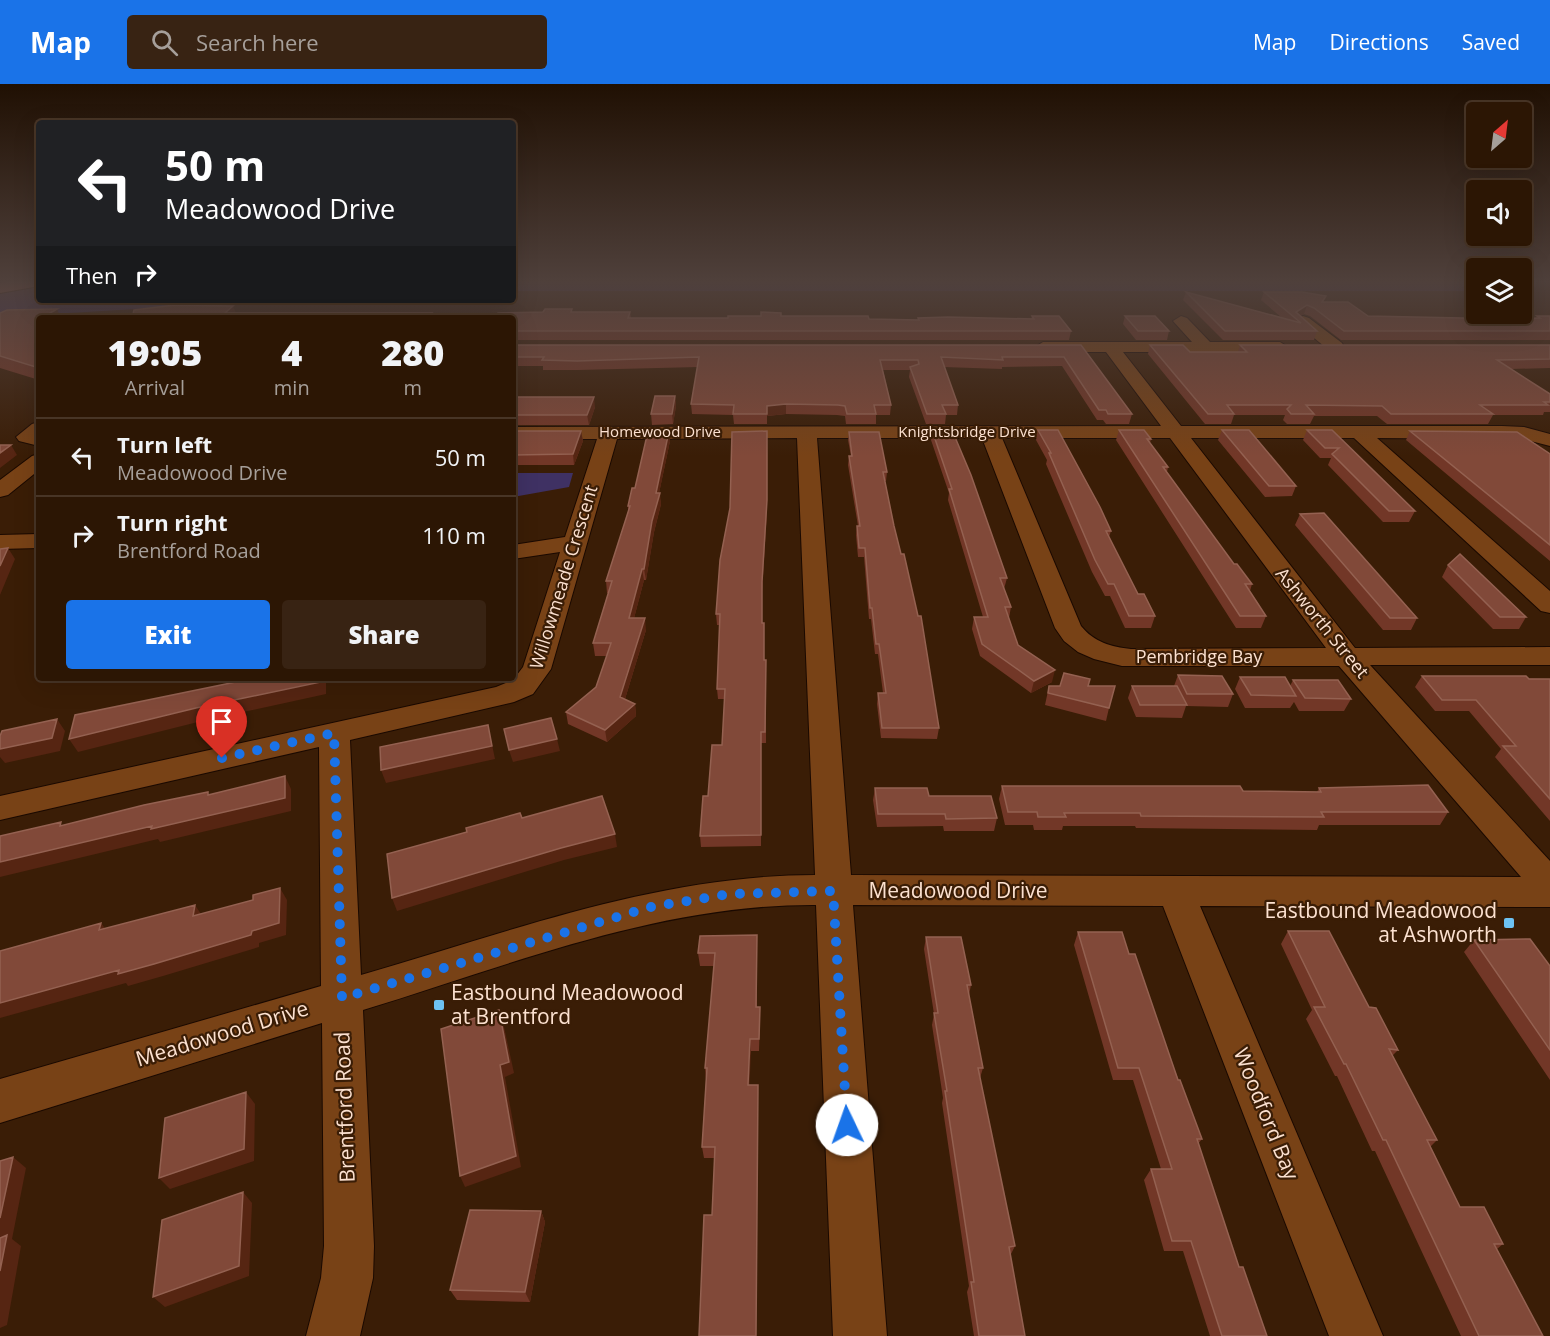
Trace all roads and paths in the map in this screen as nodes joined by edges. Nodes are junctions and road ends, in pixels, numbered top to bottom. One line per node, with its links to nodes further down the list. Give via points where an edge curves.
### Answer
1 (1199, 339): 5 (street)
2 (1331, 339): 5 (street, via 1342,347)
3 (1028, 347): 4 (street)
4 (1111, 347): 5 (street); 11 (street, Ashworth Street)
5 (1206, 347)
6 (36, 430): 13 (street, via 26,437)
7 (516, 432): 8 (street, Homewood Drive)
8 (609, 432): 9 (street, Homewood Drive); 19 (street, Willowmeade Crescent)
9 (807, 432): 10 (street, Knightsbridge Drive); 27 (street)
10 (990, 432): 11 (street, Knightsbridge Drive); 23 (street, Pembridge Bay, via 1068,628 1082,643 1100,652 1131,658)
11 (1175, 432): 12 (street, Knightsbridge Drive); 23 (street, Ashworth Street)
12 (1359, 432): 14 (street, Knightsbridge Drive, via 1514,432); 21 (street)
13 (36, 439)
14 (1550, 440)
15 (36, 462): 16 (street)
16 (0, 490)
17 (0, 542): 18 (street)
18 (36, 542)
19 (576, 543): 20 (street); 24 (street, Willowmeade Crescent, via 537,669 523,687 504,695)
20 (516, 552)
21 (1550, 605)
22 (1550, 656): 23 (street, Pembridge Bay)
23 (1347, 657): 26 (street, Ashworth Street)
24 (334, 733): 25 (street, Willowmeade Crescent); 30 (street, Brentford Road)
25 (0, 808)
26 (1550, 885)
27 (833, 891): 28 (street, Meadowood Drive); 30 (street, Meadowood Drive, via 740,893 651,907); 33 (street)
28 (1176, 892): 29 (street, Meadowood Drive); 34 (street, Woodford Bay)
29 (1550, 892)
30 (342, 998): 31 (street, Meadowood Drive); 32 (street, Brentford Road, via 350,1246)
31 (0, 1101)
32 (333, 1336)
33 (860, 1336)
34 (1356, 1336)

